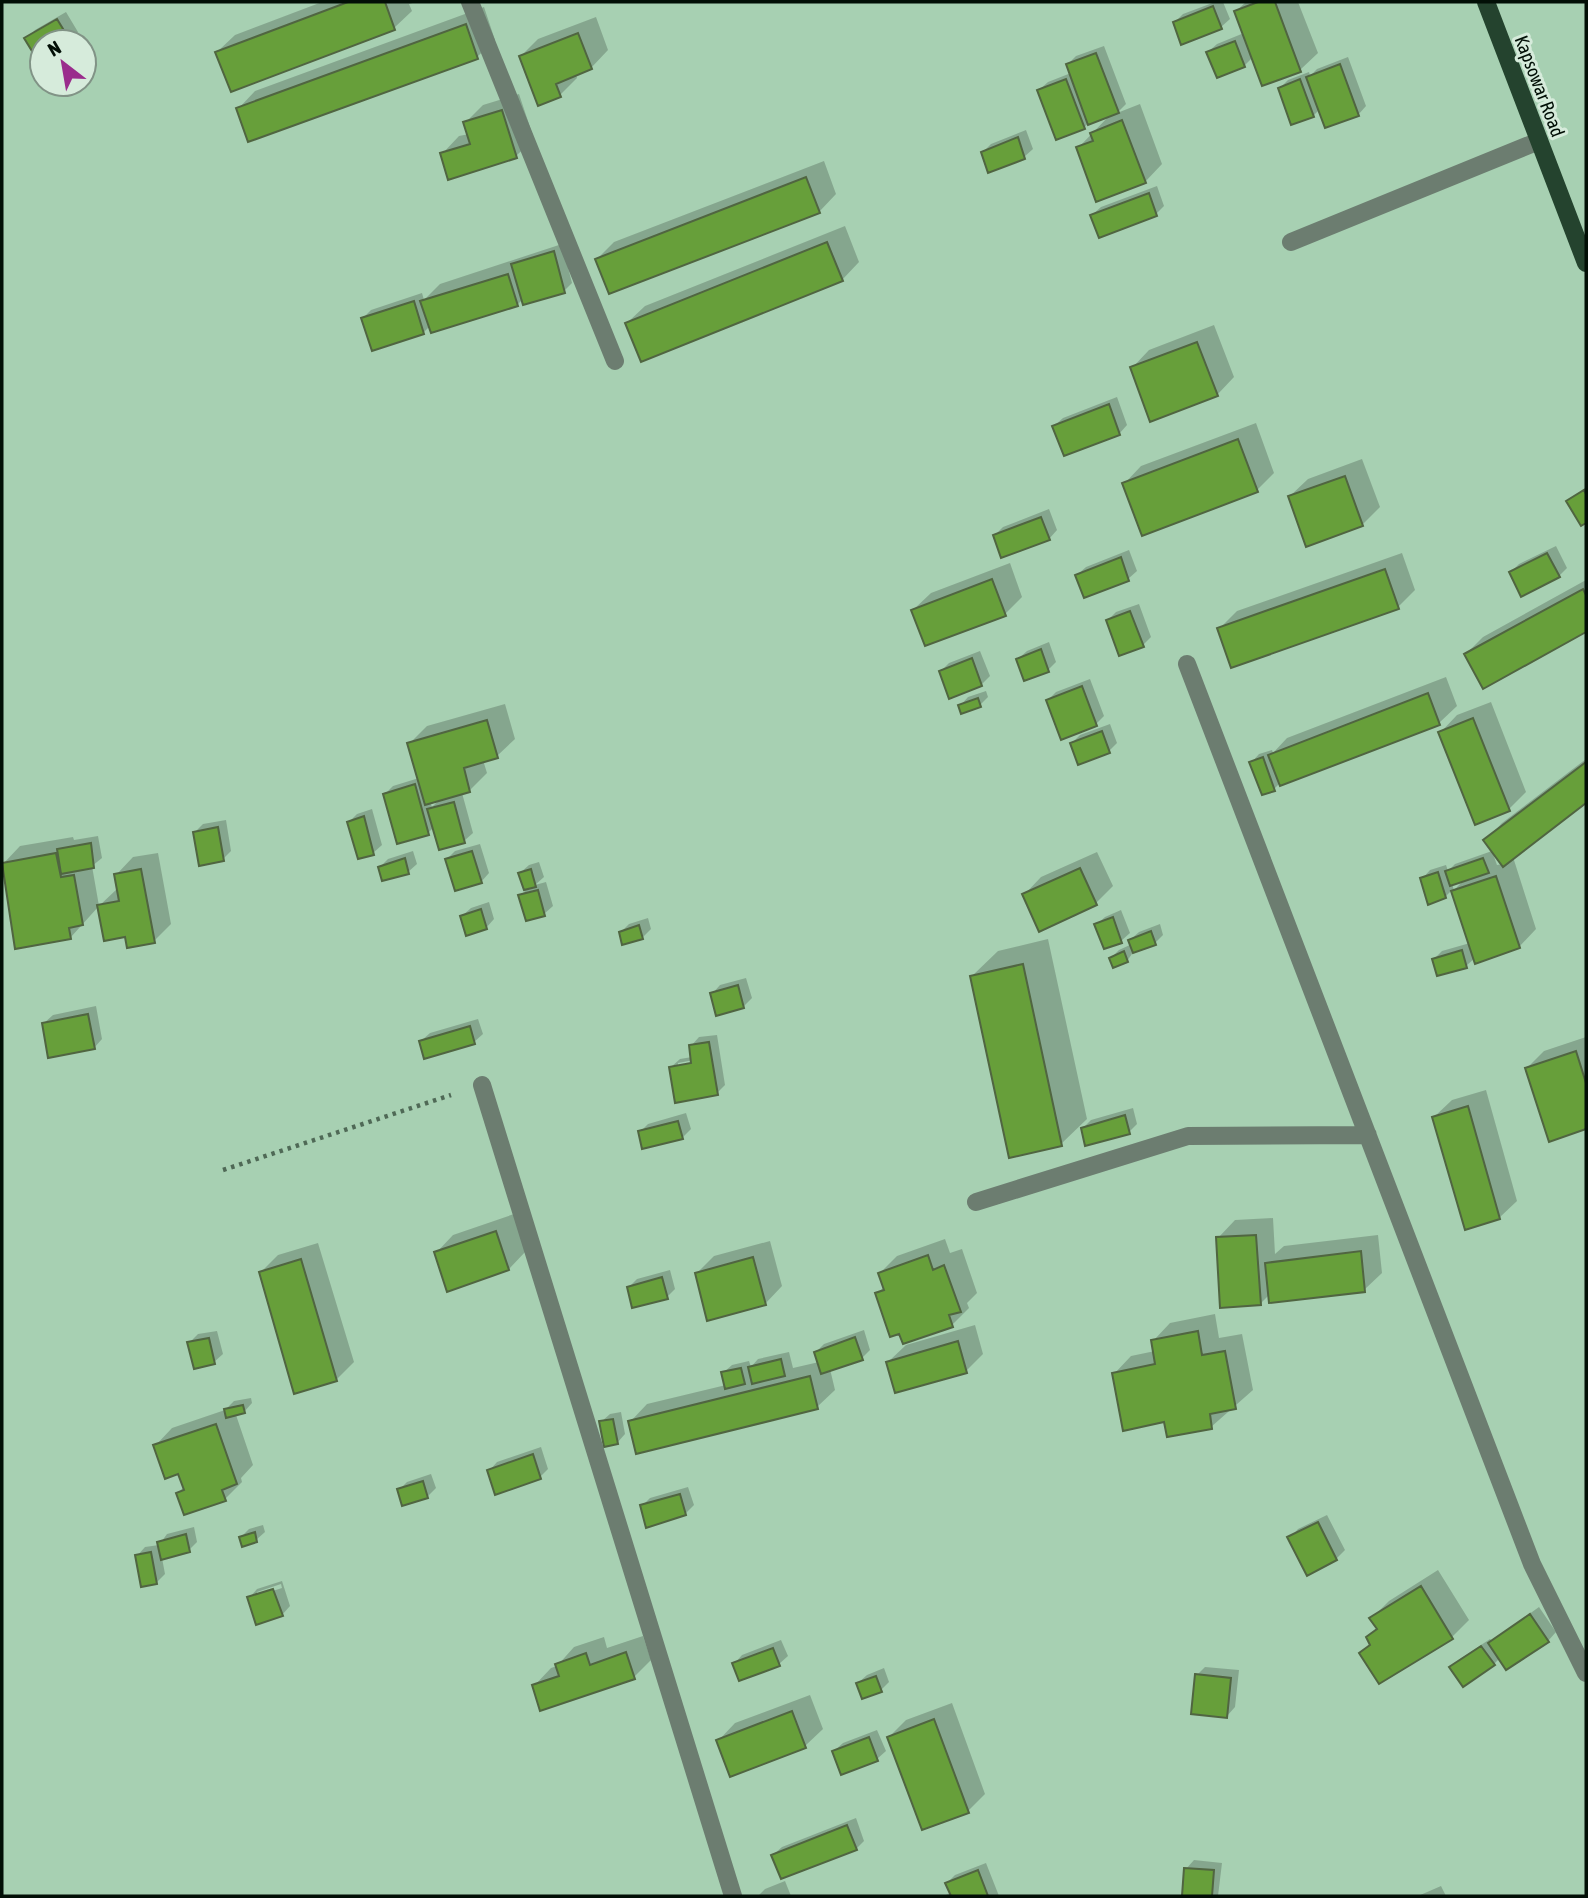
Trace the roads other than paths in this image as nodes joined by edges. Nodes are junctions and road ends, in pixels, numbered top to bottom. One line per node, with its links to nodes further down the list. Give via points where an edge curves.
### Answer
1 (470, 2): 6 (street)
2 (1486, 2): 3 (main road, Kapsowar Road)
3 (1539, 141): 4 (street); 5 (main road, Kapsowar Road)
4 (1292, 242)
5 (1586, 263)
6 (615, 361)
7 (1187, 663): 9 (street)
8 (482, 1085): 12 (street)
9 (1368, 1135): 10 (street, via 1188,1136); 11 (street, via 1532,1564)
10 (976, 1202)
11 (1586, 1673)
12 (733, 1896)

